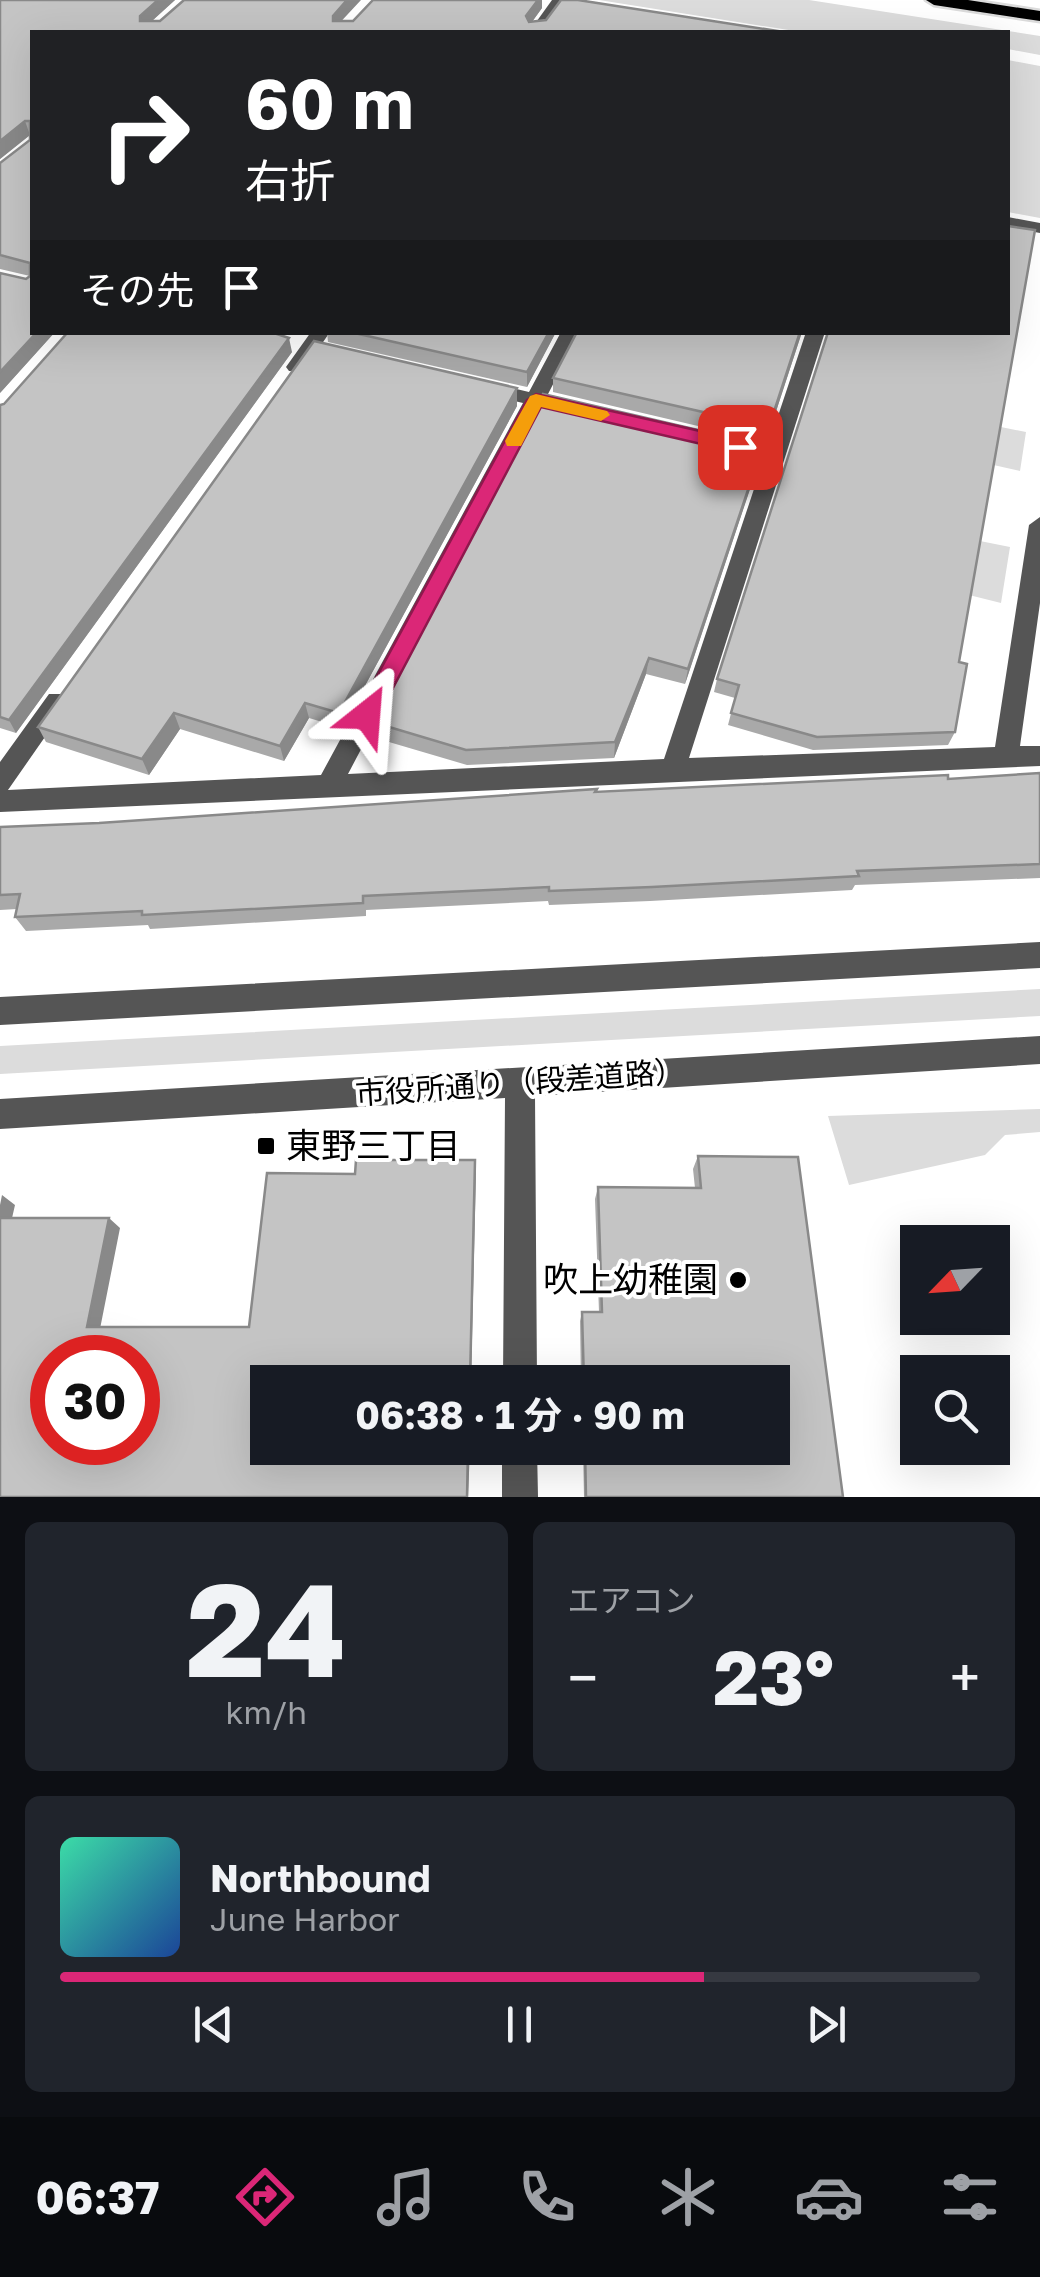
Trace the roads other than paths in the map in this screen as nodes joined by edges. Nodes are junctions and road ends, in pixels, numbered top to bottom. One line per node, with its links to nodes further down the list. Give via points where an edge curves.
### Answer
1 (559, 0): 4 (street)
2 (934, 0): 3 (highway)
3 (1040, 16)
4 (537, 30)
5 (1010, 222): 6 (street)
6 (1040, 228)
7 (570, 335): 12 (street)
8 (815, 335): 15 (street)
9 (314, 344): 10 (street)
10 (288, 380)
11 (461, 382): 12 (street)
12 (536, 400): 13 (street); 22 (street)
13 (591, 413)
14 (700, 438): 15 (street)
15 (773, 454): 20 (street)
16 (1040, 525): 19 (street)
17 (69, 686): 21 (street)
18 (1040, 756): 19 (street)
19 (1006, 758): 20 (street)
20 (672, 768): 22 (street)
21 (0, 782)
22 (329, 785): 23 (street)
23 (0, 801)
24 (1040, 954): 25 (street)
25 (0, 1011)
26 (1040, 1050): 27 (street, 市役所通り（段差道路）)
27 (520, 1084): 28 (street, 市役所通り（段差道路）); 29 (street)
28 (0, 1114)
29 (520, 1365)
30 (520, 1465): 31 (street)
31 (520, 1497)

